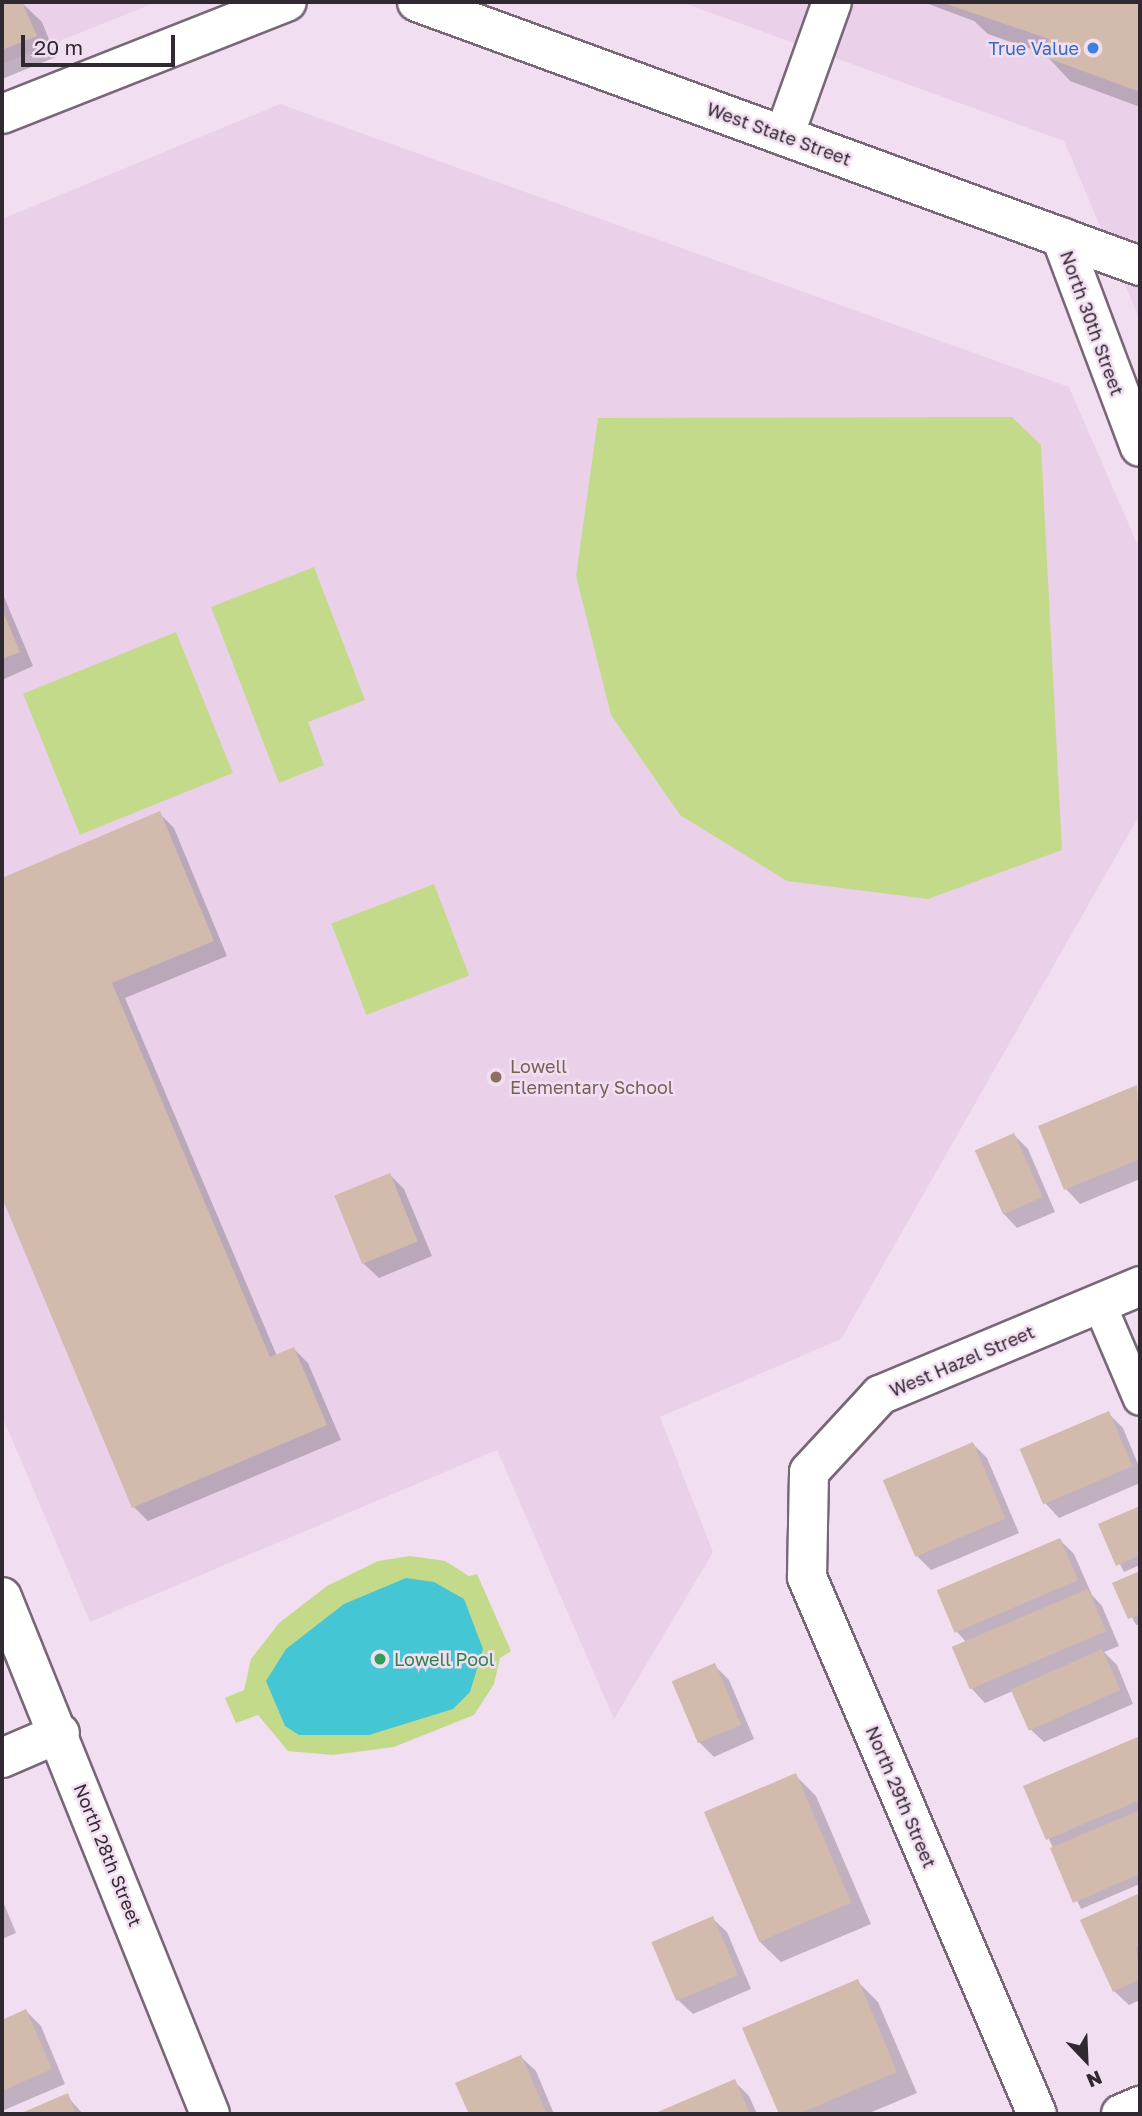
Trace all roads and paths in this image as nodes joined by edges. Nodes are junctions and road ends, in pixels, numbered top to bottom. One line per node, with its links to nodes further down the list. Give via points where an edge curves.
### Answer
1 (287, 2): 4 (street)
2 (832, 2): 5 (street)
3 (440, 6): 5 (street, West State Street)
4 (2, 114)
5 (784, 136): 6 (street, West State Street)
6 (1061, 237): 7 (street, West State Street); 8 (street, North 30th Street)
7 (1140, 266)
8 (1140, 447)
9 (1140, 1286): 10 (street, West Hazel Street)
10 (1099, 1303): 11 (lane); 12 (street, West Hazel Street, via 880,1395)
11 (1140, 1399)
12 (809, 1472): 18 (street, North 29th Street, via 807,1577)
13 (2, 1597): 14 (street, North 28th Street)
14 (60, 1733): 15 (street); 17 (street, North 28th Street)
15 (2, 1758)
16 (1140, 2106): 19 (street)
17 (210, 2114)
18 (1037, 2114)
19 (1121, 2114)

